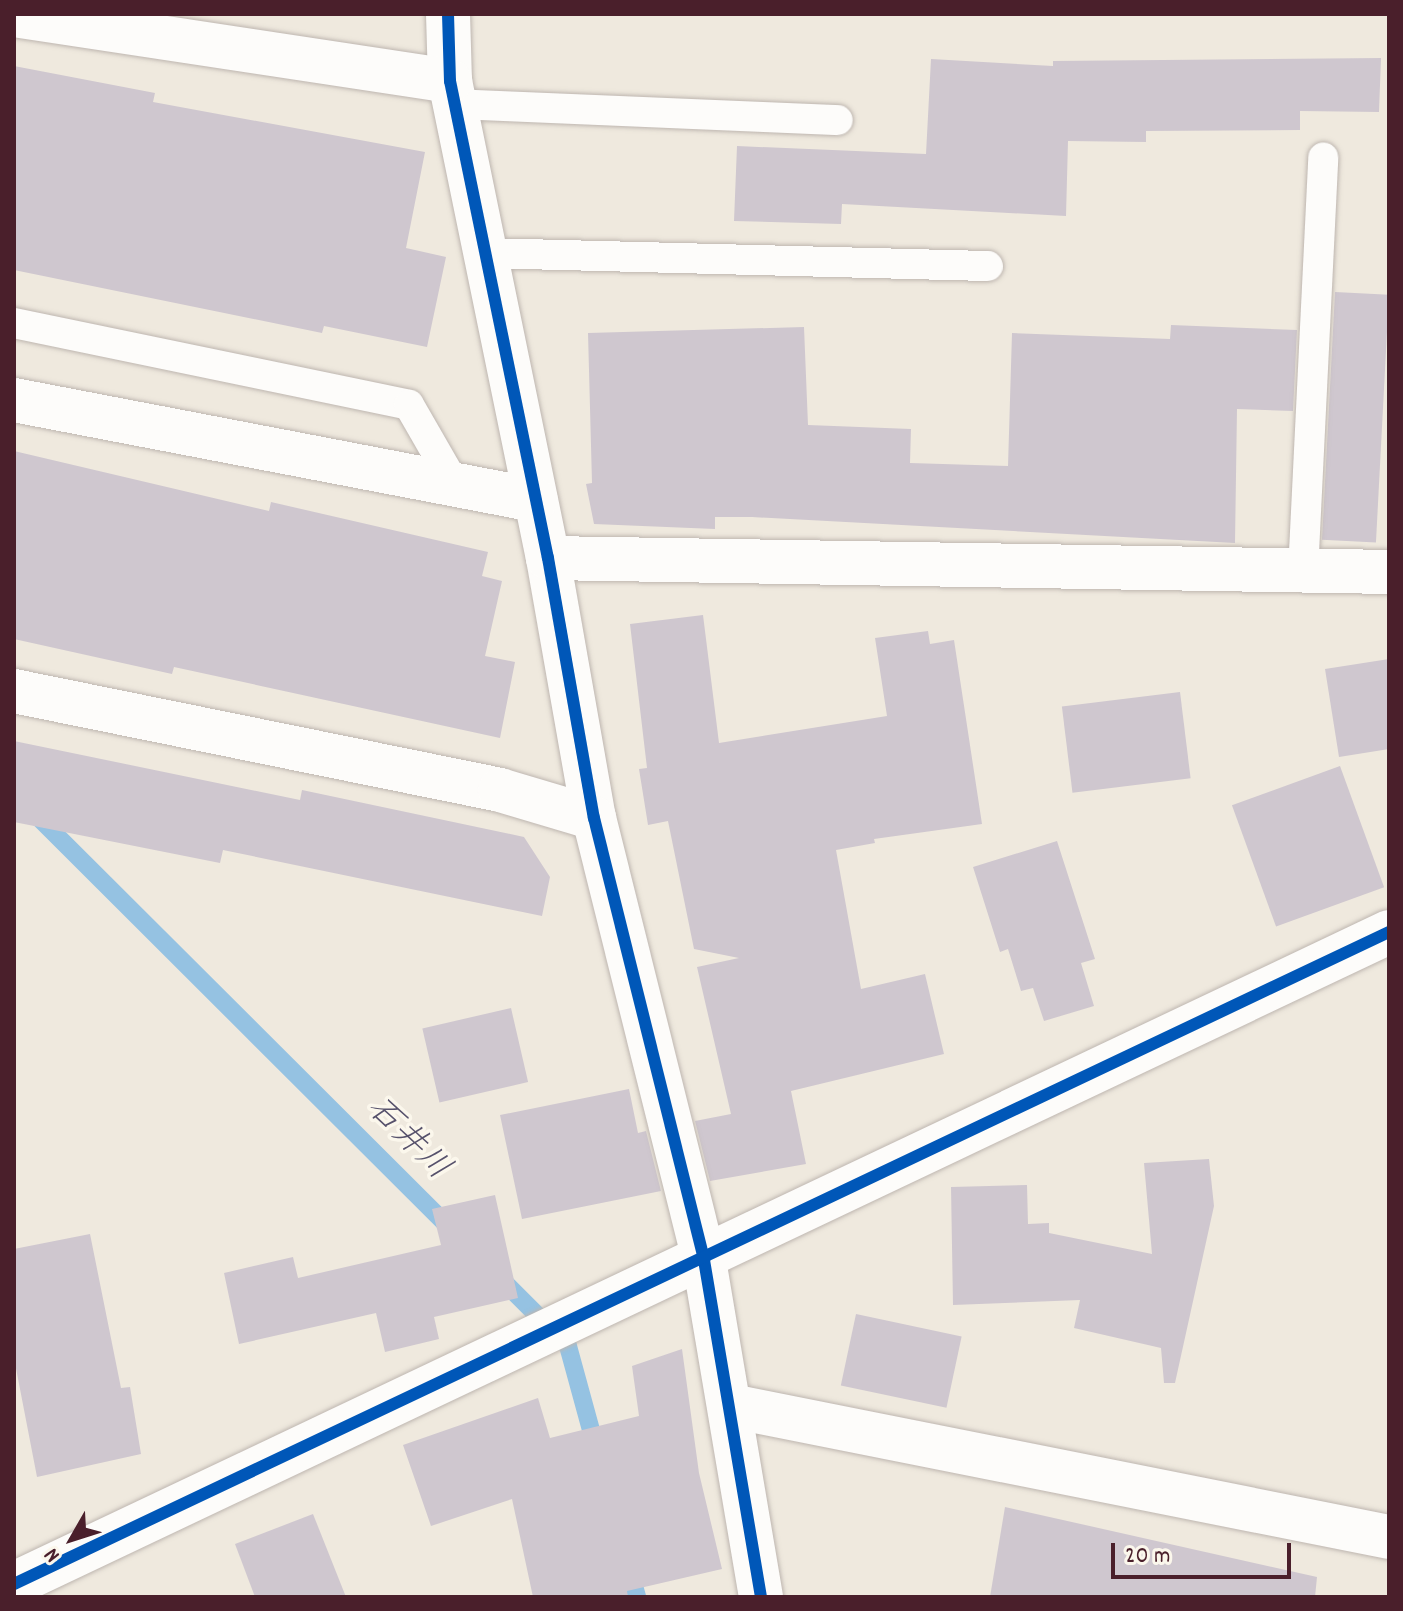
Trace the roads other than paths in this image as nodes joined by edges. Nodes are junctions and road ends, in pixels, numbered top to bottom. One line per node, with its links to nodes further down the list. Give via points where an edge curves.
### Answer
1 (448, 14): 3 (street)
2 (14, 15): 3 (street)
3 (452, 93): 4 (lane); 6 (street)
4 (838, 120)
5 (1323, 157): 14 (lane)
6 (484, 253): 7 (lane); 11 (street)
7 (988, 266)
8 (14, 323): 10 (lane, via 409,405)
9 (14, 400): 10 (street)
10 (455, 485): 11 (street)
11 (535, 500): 12 (street)
12 (548, 558): 14 (street); 16 (street)
13 (1389, 572): 14 (street)
14 (1303, 573)
15 (14, 691): 16 (street, via 500,790)
16 (594, 818): 18 (street)
17 (1389, 932): 18 (street)
18 (704, 1260): 19 (street); 21 (street)
19 (731, 1406): 20 (street); 22 (street)
20 (1389, 1537)
21 (14, 1584)
22 (761, 1597)

